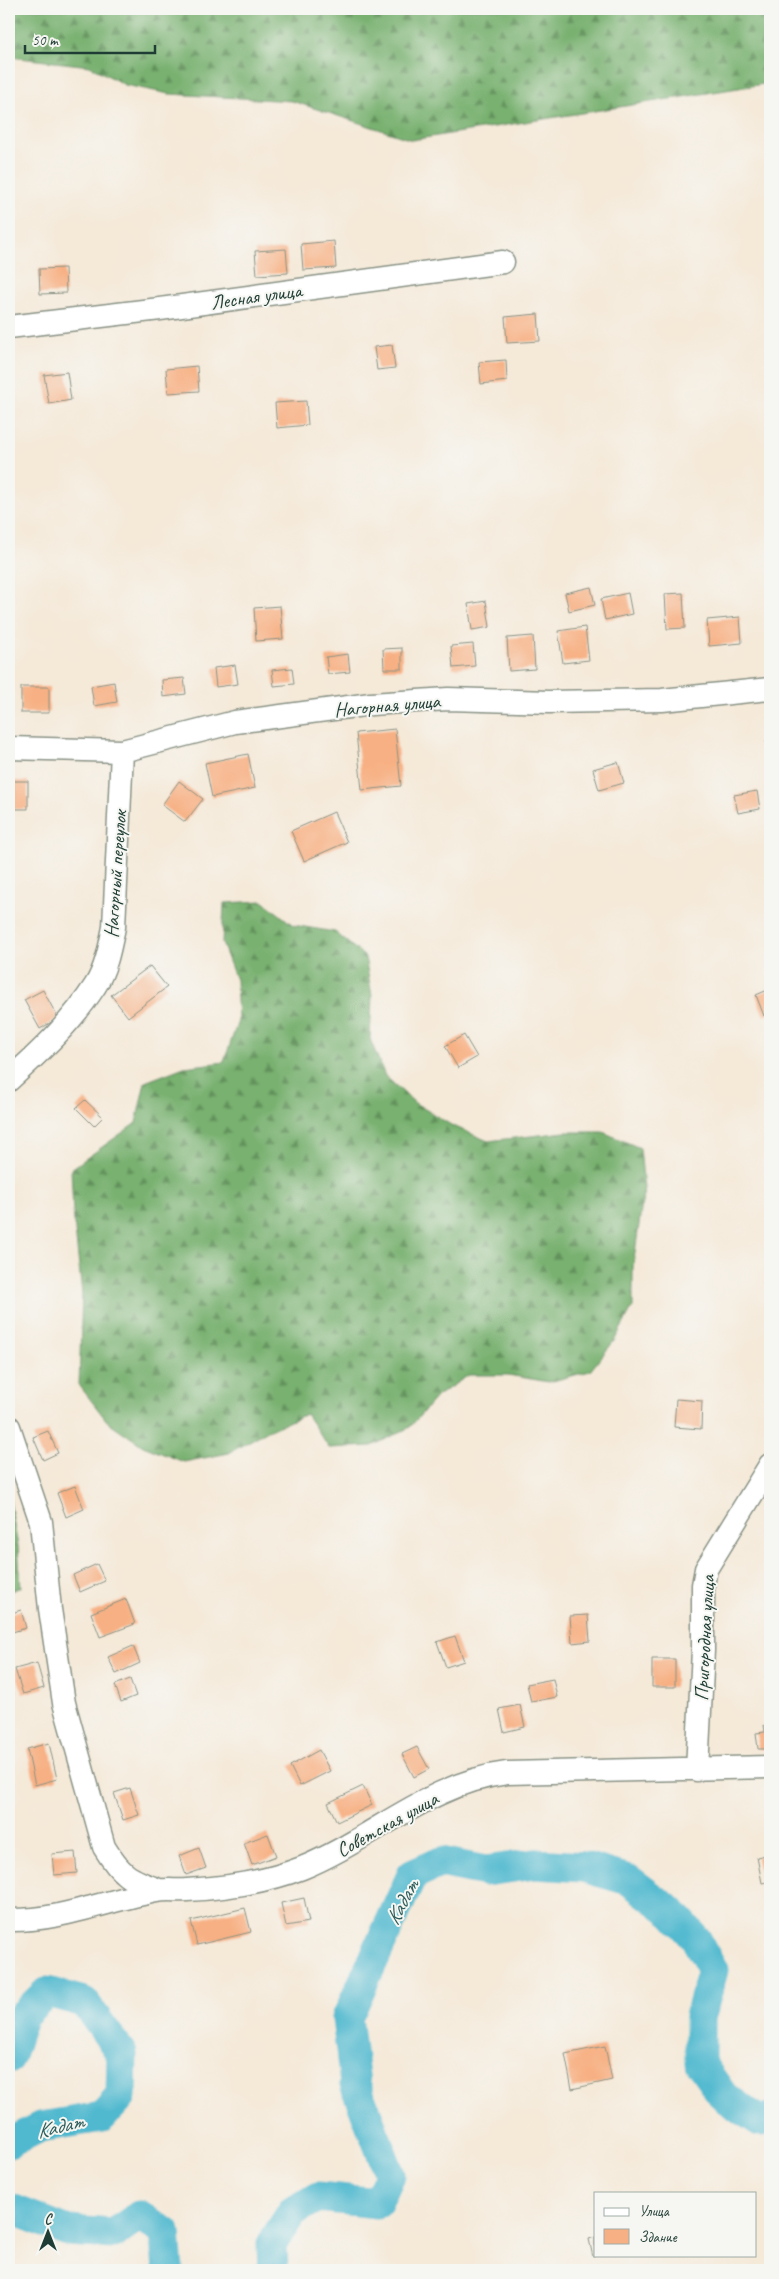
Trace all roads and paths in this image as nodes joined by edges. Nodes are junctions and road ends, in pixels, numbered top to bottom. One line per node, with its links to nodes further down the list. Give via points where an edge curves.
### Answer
1 (503, 262): 2 (street, Лесная улица)
2 (9, 327)
3 (770, 690): 5 (street, Нагорная улица, via 662,700 548,702 448,699 370,704 235,722)
4 (9, 748): 5 (street, Нагорная улица)
5 (122, 751): 6 (street, Нагорный переулок, via 114,927 106,960 96,985 75,1013)
6 (9, 1080)
7 (9, 1427): 11 (street, via 42,1522 50,1609 64,1703 104,1846 130,1879)
8 (770, 1465): 10 (street, Пригородная улица, via 706,1569)
9 (770, 1767): 10 (street, Советская улица)
10 (698, 1770): 11 (street, Советская улица, via 484,1776 436,1796 301,1868 272,1878 231,1885)
11 (159, 1890): 12 (street, Советская улица, via 32,1920)
12 (9, 1920)

